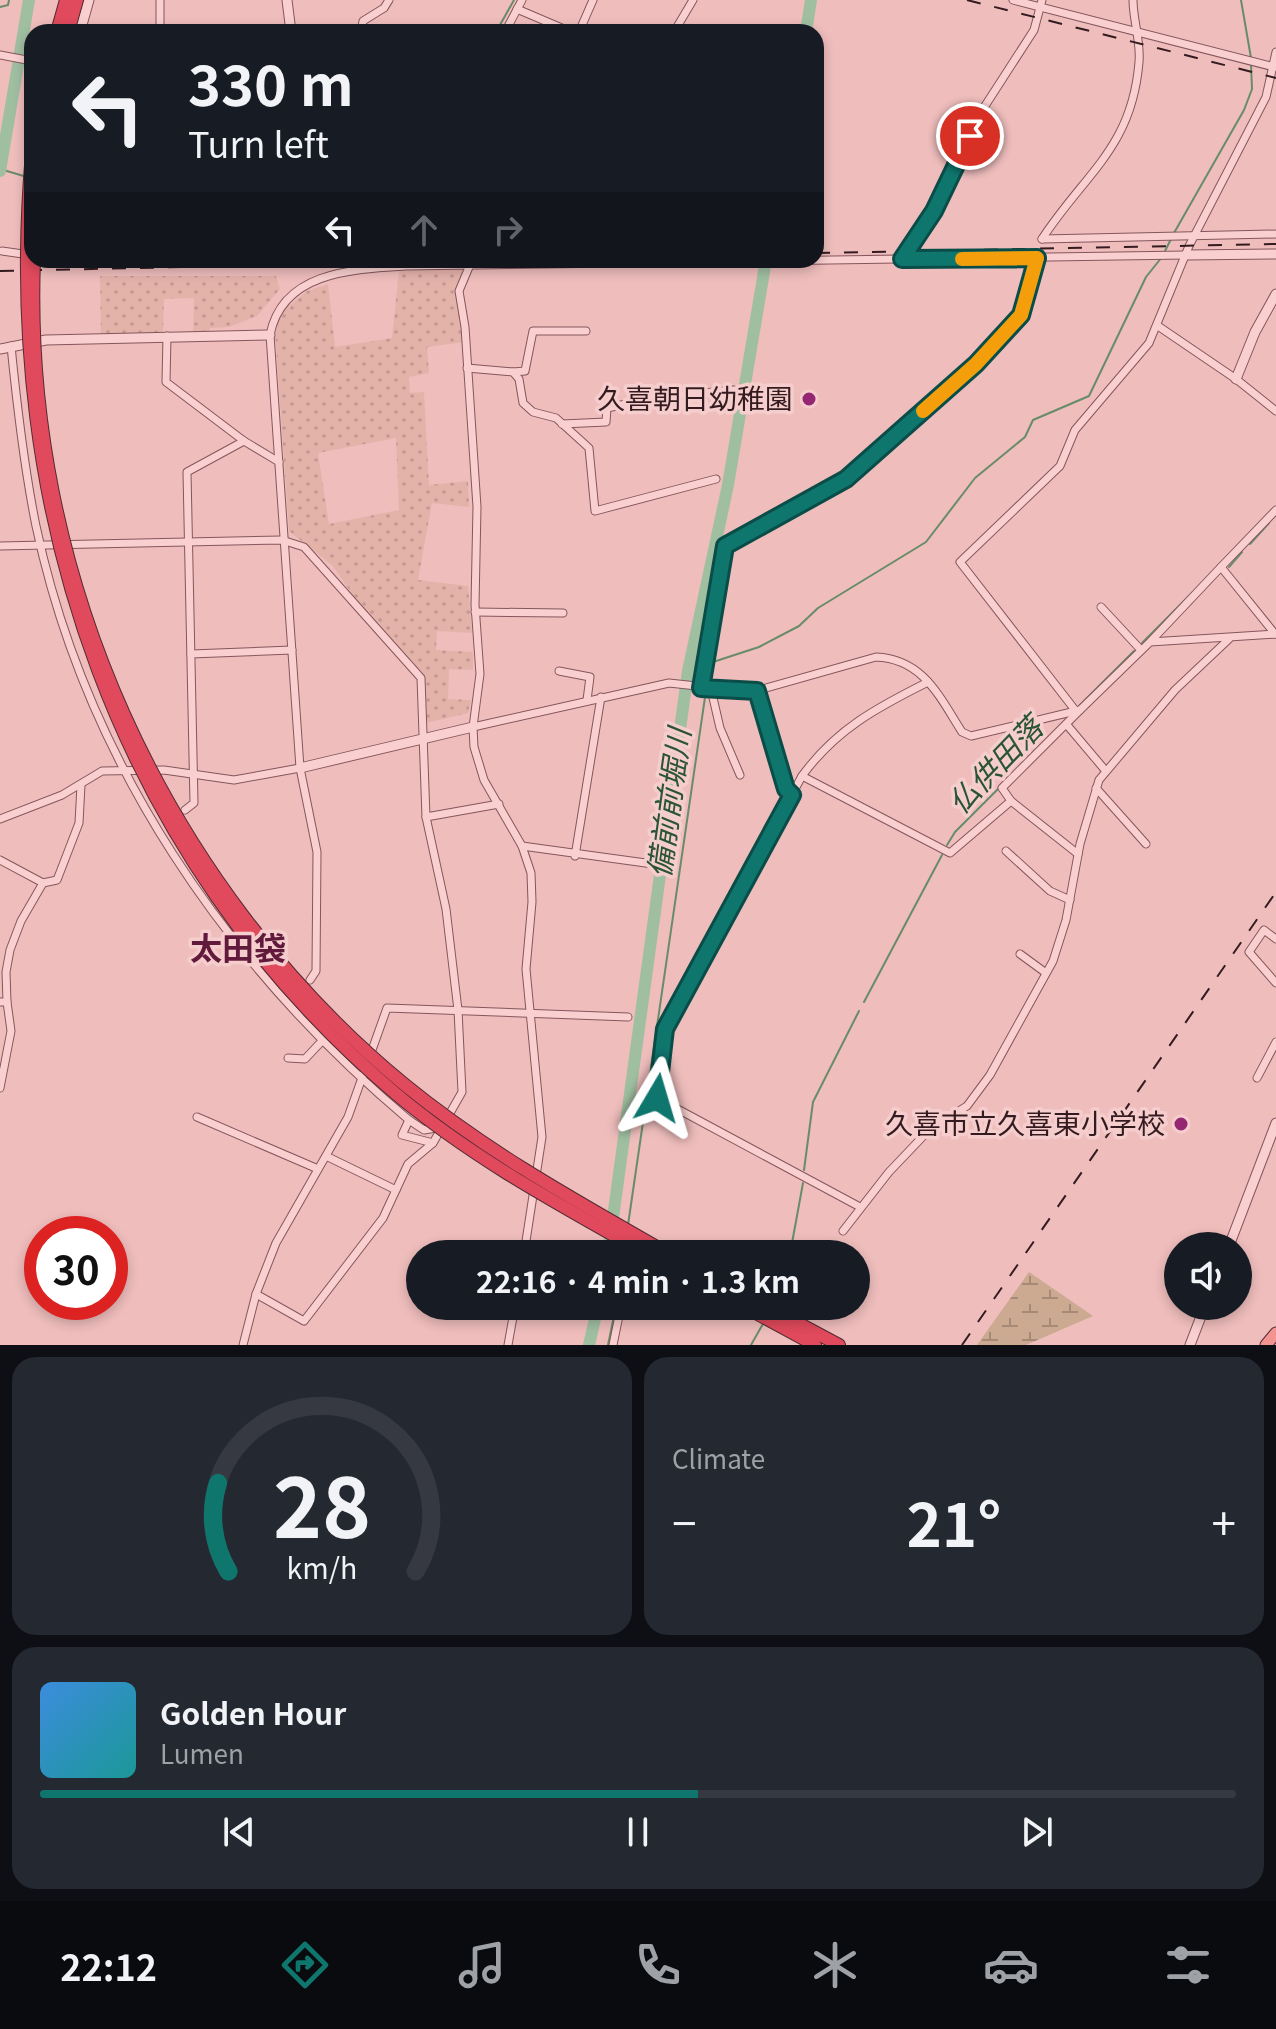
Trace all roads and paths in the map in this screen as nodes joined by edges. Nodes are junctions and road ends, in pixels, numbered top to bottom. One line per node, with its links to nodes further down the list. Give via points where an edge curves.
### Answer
1 (66, 0): 14 (highway)
2 (77, 0): 15 (highway)
3 (89, 0): 16 (street)
4 (160, 0): 17 (street)
5 (287, 0): 18 (street)
6 (389, 0): 19 (street)
7 (522, 0): 13 (street)
8 (593, 0): 22 (street)
9 (693, 0): 23 (street)
10 (1013, 0): 12 (street)
11 (1133, 0): 24 (street)
12 (1042, 4): 24 (street); 39 (street, via 1034,30 983,109 946,190)
13 (517, 9): 20 (street); 21 (street)
14 (59, 24)
15 (70, 24)
16 (82, 24)
17 (161, 24)
18 (290, 24)
19 (362, 24)
20 (509, 24)
21 (552, 24)
22 (582, 24)
23 (679, 24)
24 (1135, 32): 28 (street); 32 (street, via 1140,59 1121,137 1042,239)
25 (1276, 52): 28 (street)
26 (4, 56): 27 (street)
27 (24, 60)
28 (1274, 67): 32 (street, via 1266,97)
29 (19, 164): 30 (street)
30 (24, 165)
31 (1276, 234): 32 (street)
32 (1195, 235): 35 (street)
33 (2, 251): 36 (street)
34 (1276, 254): 35 (street)
35 (1186, 255): 38 (street); 45 (street)
36 (24, 256)
37 (24, 258): 141 (highway, bridge, via 22,325 36,478 55,560 88,662 127,753 170,832 284,986 395,1093 504,1171)
38 (1037, 258): 39 (street); 79 (street, via 1021,315 976,364 846,479 725,546)
39 (902, 259): 40 (street)
40 (824, 261)
41 (33, 268): 142 (highway, bridge, via 41,412 69,560 124,716 181,824 259,936 363,1048 481,1142)
42 (368, 268): 48 (street, via 348,269 307,284 274,313)
43 (468, 268): 51 (street, via 459,291)
44 (1276, 294): 53 (street)
45 (1158, 326): 53 (street); 84 (street, via 1075,430 1060,466 960,562)
46 (586, 331): 52 (street, via 533,331 525,371)
47 (167, 335): 48 (street); 49 (street); 57 (street, via 166,382)
48 (270, 335): 58 (street)
49 (11, 346): 50 (street); 63 (street)
50 (0, 349)
51 (467, 368): 52 (street); 67 (street, via 477,507)
52 (513, 372): 56 (street, via 523,403)
53 (1236, 379): 55 (street)
54 (734, 390): 56 (street, via 654,398 607,408 606,422)
55 (1276, 411)
56 (562, 424): 59 (street, via 589,448 595,511)
57 (244, 441): 58 (street); 61 (street, via 187,472)
58 (279, 462): 62 (street)
59 (716, 479)
60 (1274, 516): 65 (street)
61 (189, 540): 62 (street); 63 (street); 76 (street)
62 (282, 540): 74 (street); 87 (street, via 304,547 421,678)
63 (41, 545): 64 (street); 69 (street)
64 (0, 546)
65 (1221, 567): 70 (street); 73 (street)
66 (1101, 607): 75 (street)
67 (475, 612): 68 (street); 86 (street, via 480,674)
68 (563, 613)
69 (65, 627): 71 (street, via 82,622); 89 (street)
70 (1276, 634): 72 (street)
71 (105, 637)
72 (1229, 639): 73 (street); 90 (street, via 1175,690)
73 (1150, 642): 75 (street)
74 (292, 650): 76 (street); 88 (street)
75 (1141, 650): 84 (street)
76 (191, 654): 92 (street)
77 (559, 671): 83 (street, via 590,677)
78 (928, 682): 81 (street, via 912,665 876,657); 84 (street, via 966,736); 93 (street, via 863,715 817,755)
79 (701, 688): 80 (street); 82 (street, via 679,684)
80 (711, 689): 81 (street); 91 (street)
81 (757, 691): 96 (street)
82 (601, 697): 83 (street); 107 (street)
83 (587, 700): 86 (street)
84 (1077, 710): 85 (street)
85 (1067, 725): 90 (street); 97 (street, via 1002,788)
86 (473, 727): 87 (street); 98 (street, via 484,780)
87 (421, 739): 88 (street); 100 (street)
88 (300, 768): 92 (street, via 234,780); 116 (street, via 317,852 316,971)
89 (124, 770): 92 (street); 94 (street, via 102,771); 109 (street)
90 (1105, 770): 95 (street)
91 (740, 775)
92 (193, 776): 99 (street, via 194,803)
93 (802, 776): 96 (street); 97 (street, via 950,853)
94 (81, 785): 101 (street); 111 (street, via 77,831 57,880)
95 (1096, 788): 102 (street); 106 (street)
96 (792, 795): 137 (street, via 665,1029 657,1098)
97 (1011, 801): 106 (street)
98 (499, 804): 100 (street); 104 (street)
99 (185, 810)
100 (426, 817): 120 (street, via 446,909)
101 (0, 819)
102 (1146, 844)
103 (206, 846): 109 (street)
104 (522, 846): 107 (street); 121 (street, via 531,873)
105 (1006, 851): 112 (street, via 1050,891)
106 (1078, 854): 112 (street)
107 (575, 856): 110 (street)
108 (0, 860): 111 (street)
109 (179, 864): 123 (street, via 233,942)
110 (653, 864)
111 (43, 883): 119 (street, via 10,950)
112 (1070, 900): 115 (street)
113 (1276, 939): 117 (street, via 1264,930 1249,952)
114 (1020, 954): 115 (street)
115 (1046, 973): 137 (street, via 967,1106 931,1128)
116 (310, 980)
117 (1276, 983)
118 (322, 994): 123 (street)
119 (4, 1002): 128 (street, via 11,1031)
120 (458, 1010): 121 (street); 126 (street, via 387,1008); 132 (street, via 462,1092)
121 (528, 1013): 122 (street); 140 (street, via 542,1137)
122 (628, 1017)
123 (319, 1040): 125 (street, via 305,1059); 126 (street)
124 (1276, 1042): 127 (street)
125 (288, 1058)
126 (360, 1078): 130 (street); 134 (street)
127 (1257, 1078)
128 (0, 1088)
129 (197, 1117): 135 (street)
130 (409, 1120): 132 (street, via 424,1130); 133 (street, via 402,1135)
131 (1276, 1123): 139 (street)
132 (442, 1128): 133 (street)
133 (433, 1143): 136 (street, via 408,1164)
134 (328, 1157): 135 (street); 136 (street)
135 (318, 1169): 143 (street, via 276,1243)
136 (396, 1190): 143 (street, via 383,1218 304,1321)
137 (860, 1207): 138 (street)
138 (843, 1231)
139 (1234, 1232)
140 (526, 1240)
141 (623, 1240)
142 (646, 1240)
143 (256, 1294): 150 (street)
144 (512, 1320): 151 (street)
145 (618, 1320): 152 (street)
146 (769, 1320): 153 (highway)
147 (792, 1320): 154 (highway)
148 (1200, 1320): 155 (street)
149 (1276, 1333): 156 (main road)
150 (243, 1345)
151 (508, 1345)
152 (613, 1345)
153 (815, 1345)
154 (839, 1345)
155 (1190, 1345)
156 (1266, 1345)

